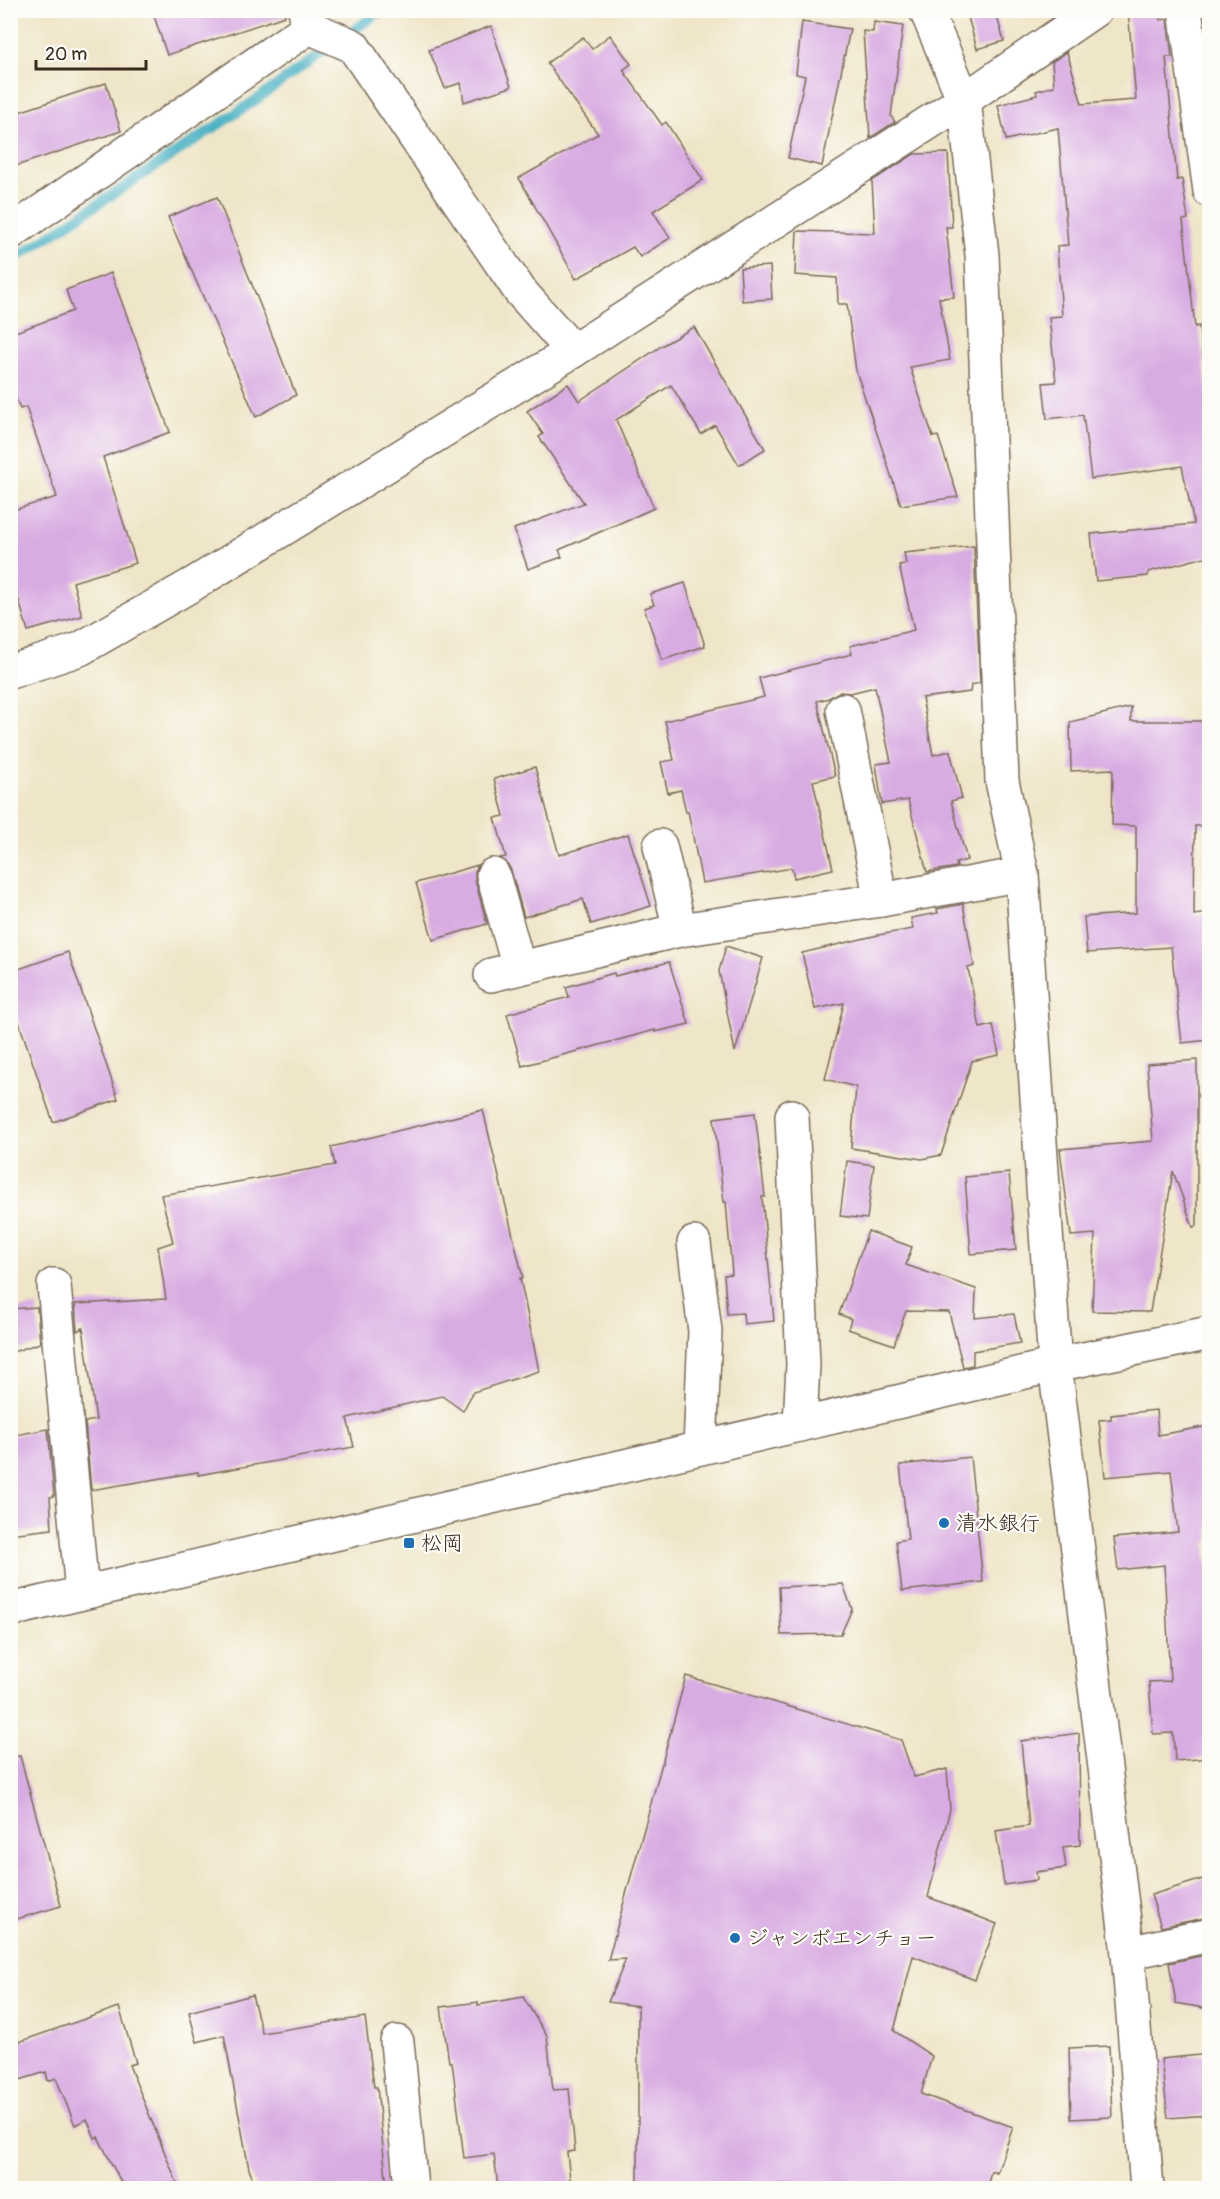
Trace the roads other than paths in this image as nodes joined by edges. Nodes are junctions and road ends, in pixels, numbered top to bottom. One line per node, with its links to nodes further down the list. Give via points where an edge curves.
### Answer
1 (926, 10): 5 (street)
2 (1095, 10): 5 (street)
3 (1185, 10): 6 (street)
4 (310, 22): 7 (street); 8 (street, via 353,46 520,291)
5 (964, 100): 8 (street); 12 (street, via 982,255 1002,781)
6 (1209, 191)
7 (10, 233)
8 (573, 351): 9 (street, via 195,583 80,649)
9 (10, 672)
10 (843, 710): 14 (street)
11 (660, 846): 15 (street)
12 (1022, 874): 14 (street); 20 (street)
13 (493, 875): 15 (street, via 505,972)
14 (880, 900): 15 (street)
15 (680, 930)
16 (792, 1116): 21 (street, via 803,1364)
17 (694, 1243): 22 (street, via 705,1331)
18 (54, 1285): 23 (street)
19 (1209, 1333): 20 (street)
20 (1055, 1365): 21 (street); 26 (street)
21 (800, 1425): 22 (street)
22 (700, 1448): 23 (street)
23 (82, 1593): 24 (street)
24 (10, 1610)
25 (1209, 1935): 26 (street)
26 (1128, 1953): 29 (street)
27 (397, 2042): 28 (street)
28 (411, 2188)
29 (1147, 2188)

